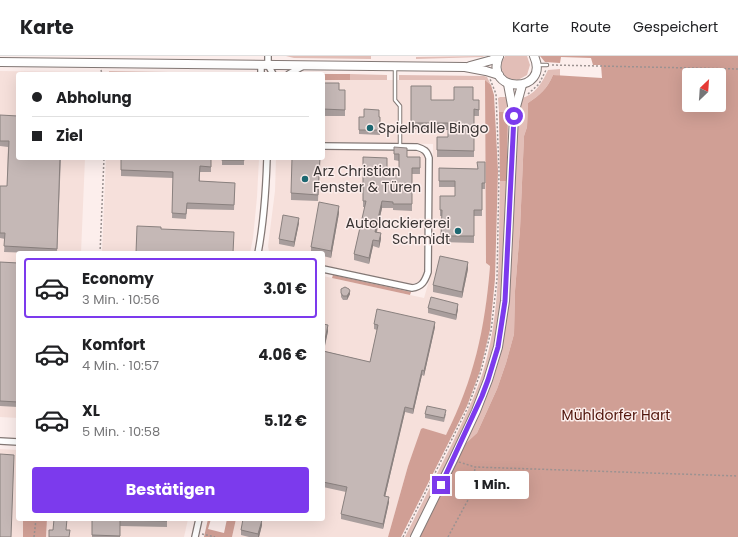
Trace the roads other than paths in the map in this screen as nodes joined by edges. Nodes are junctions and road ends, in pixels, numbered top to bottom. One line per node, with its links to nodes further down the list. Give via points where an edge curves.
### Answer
1 (268, 56): 5 (street)
2 (499, 56): 10 (main road); 14 (main road)
3 (534, 56): 7 (main road)
4 (4, 60): 5 (main road)
5 (265, 65): 6 (main road); 11 (street); 12 (street)
6 (304, 65): 9 (main road); 13 (street)
7 (536, 65): 8 (lane); 16 (main road, via 534,76)
8 (547, 65)
9 (395, 66): 10 (main road); 19 (lane, via 395,100 400,106)
10 (465, 67): 14 (main road)
11 (262, 72)
12 (271, 72)
13 (292, 72)
14 (499, 75): 15 (main road)
15 (508, 84): 16 (main road); 17 (main road)
16 (522, 85): 17 (main road)
17 (514, 116): 27 (main road, via 507,266 502,324 496,354 476,410)
18 (325, 146): 19 (street)
19 (400, 146): 22 (street, via 423,148 429,158 428,272 424,282 417,288 412,288)
20 (267, 160): 21 (street, via 263,226)
21 (258, 251)
22 (325, 269)
23 (0, 441): 24 (street)
24 (16, 442)
25 (198, 521): 26 (street)
26 (195, 535)
27 (415, 537)

